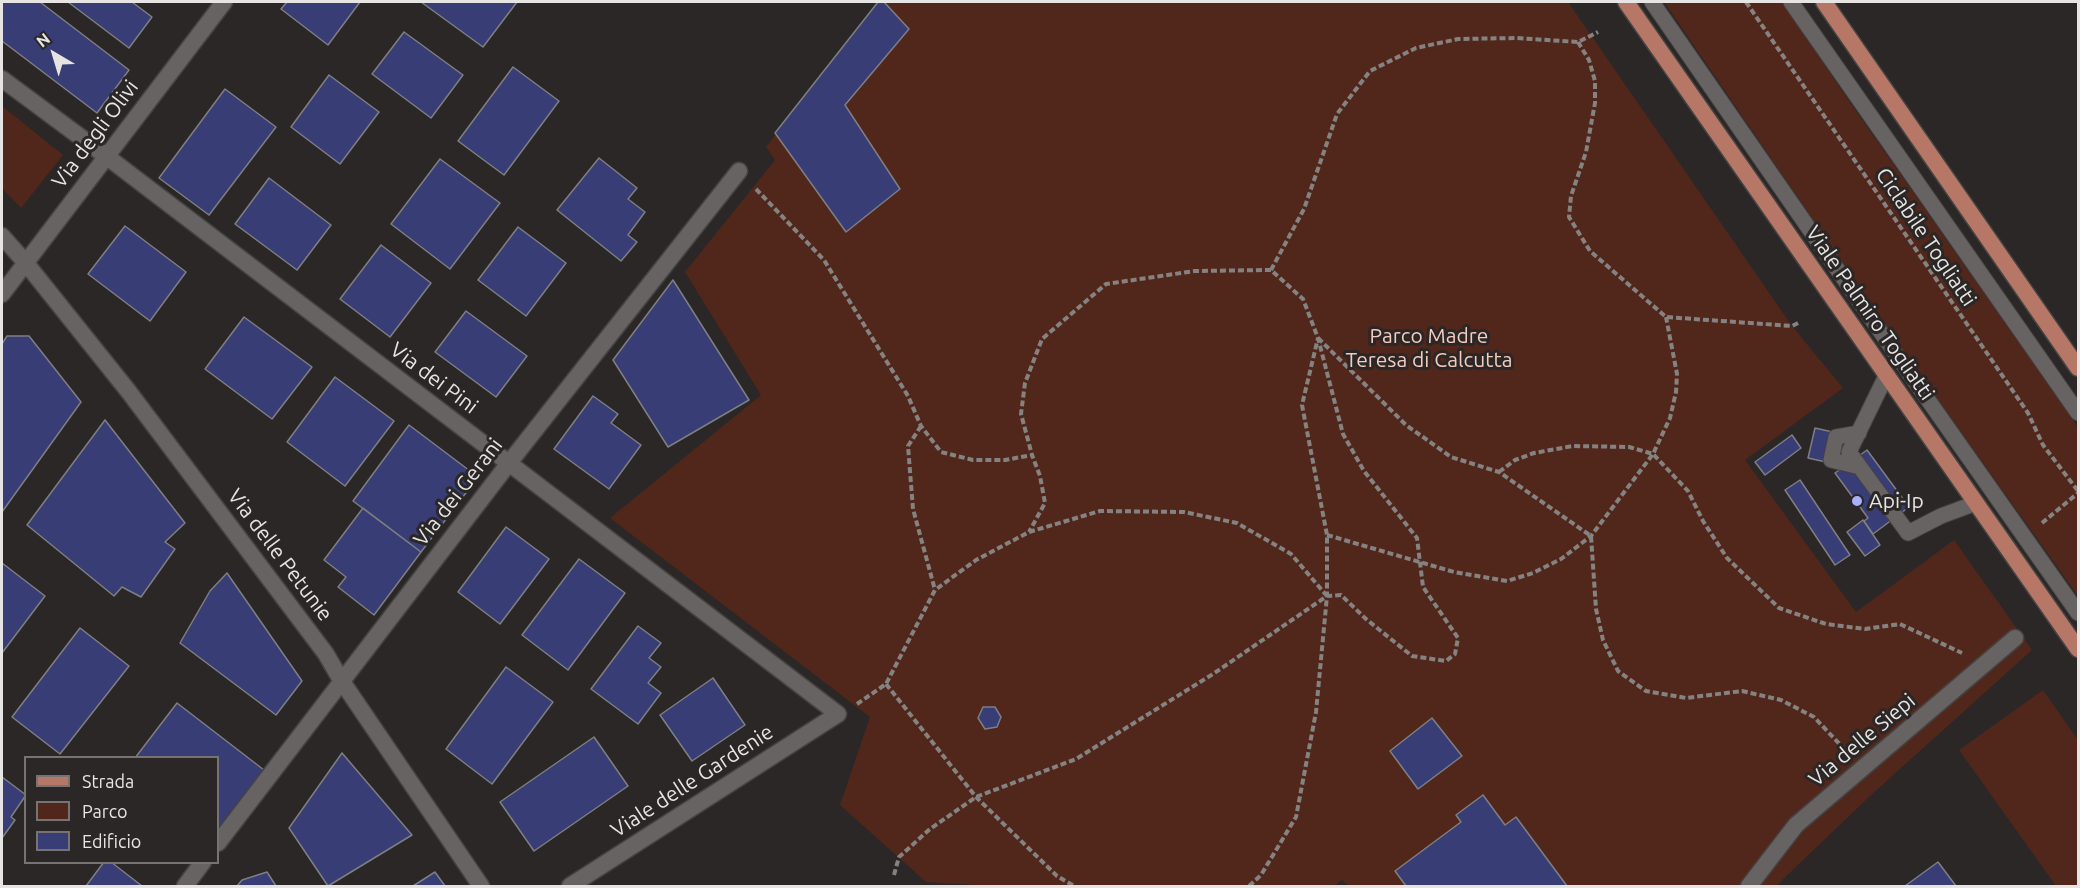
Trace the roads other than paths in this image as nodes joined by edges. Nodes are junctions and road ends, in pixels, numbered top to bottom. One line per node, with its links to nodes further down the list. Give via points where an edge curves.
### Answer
1 (224, 2): 7 (street, Via degli Olivi)
2 (1626, 2): 13 (main road, Viale Palmiro Togliatti)
3 (1652, 2): 17 (lane, Viale Palmiro Togliatti)
4 (1791, 2): 14 (lane)
5 (1824, 2): 12 (main road)
6 (2, 79): 7 (street, Via dei Pini)
7 (106, 156): 10 (street, Via degli Olivi); 15 (street, Via dei Pini)
8 (739, 171): 15 (street, Via dei Gerani)
9 (2, 236): 10 (street)
10 (25, 262): 11 (street, Via degli Olivi); 20 (street, Via delle Petunie, via 155,427 326,654)
11 (2, 294)
12 (2079, 368)
13 (1886, 376): 16 (main road, Viale Palmiro Togliatti); 16 (lane, via 1849,452 1908,533)
14 (2079, 413)
15 (509, 463): 20 (street, Via dei Gerani); 21 (street, Via dei Pini)
16 (1976, 503): 19 (main road, Viale Palmiro Togliatti)
17 (2079, 613)
18 (2015, 638): 27 (street, Via delle Siepi, via 1796,825)
19 (2079, 650)
20 (341, 680): 22 (street, Via dei Gerani); 25 (street, Via delle Petunie)
21 (838, 714): 26 (street, Viale delle Gardenie)
22 (219, 842)
23 (201, 864): 24 (street)
24 (184, 886)
25 (482, 886)
26 (570, 886)
27 (1749, 886)

